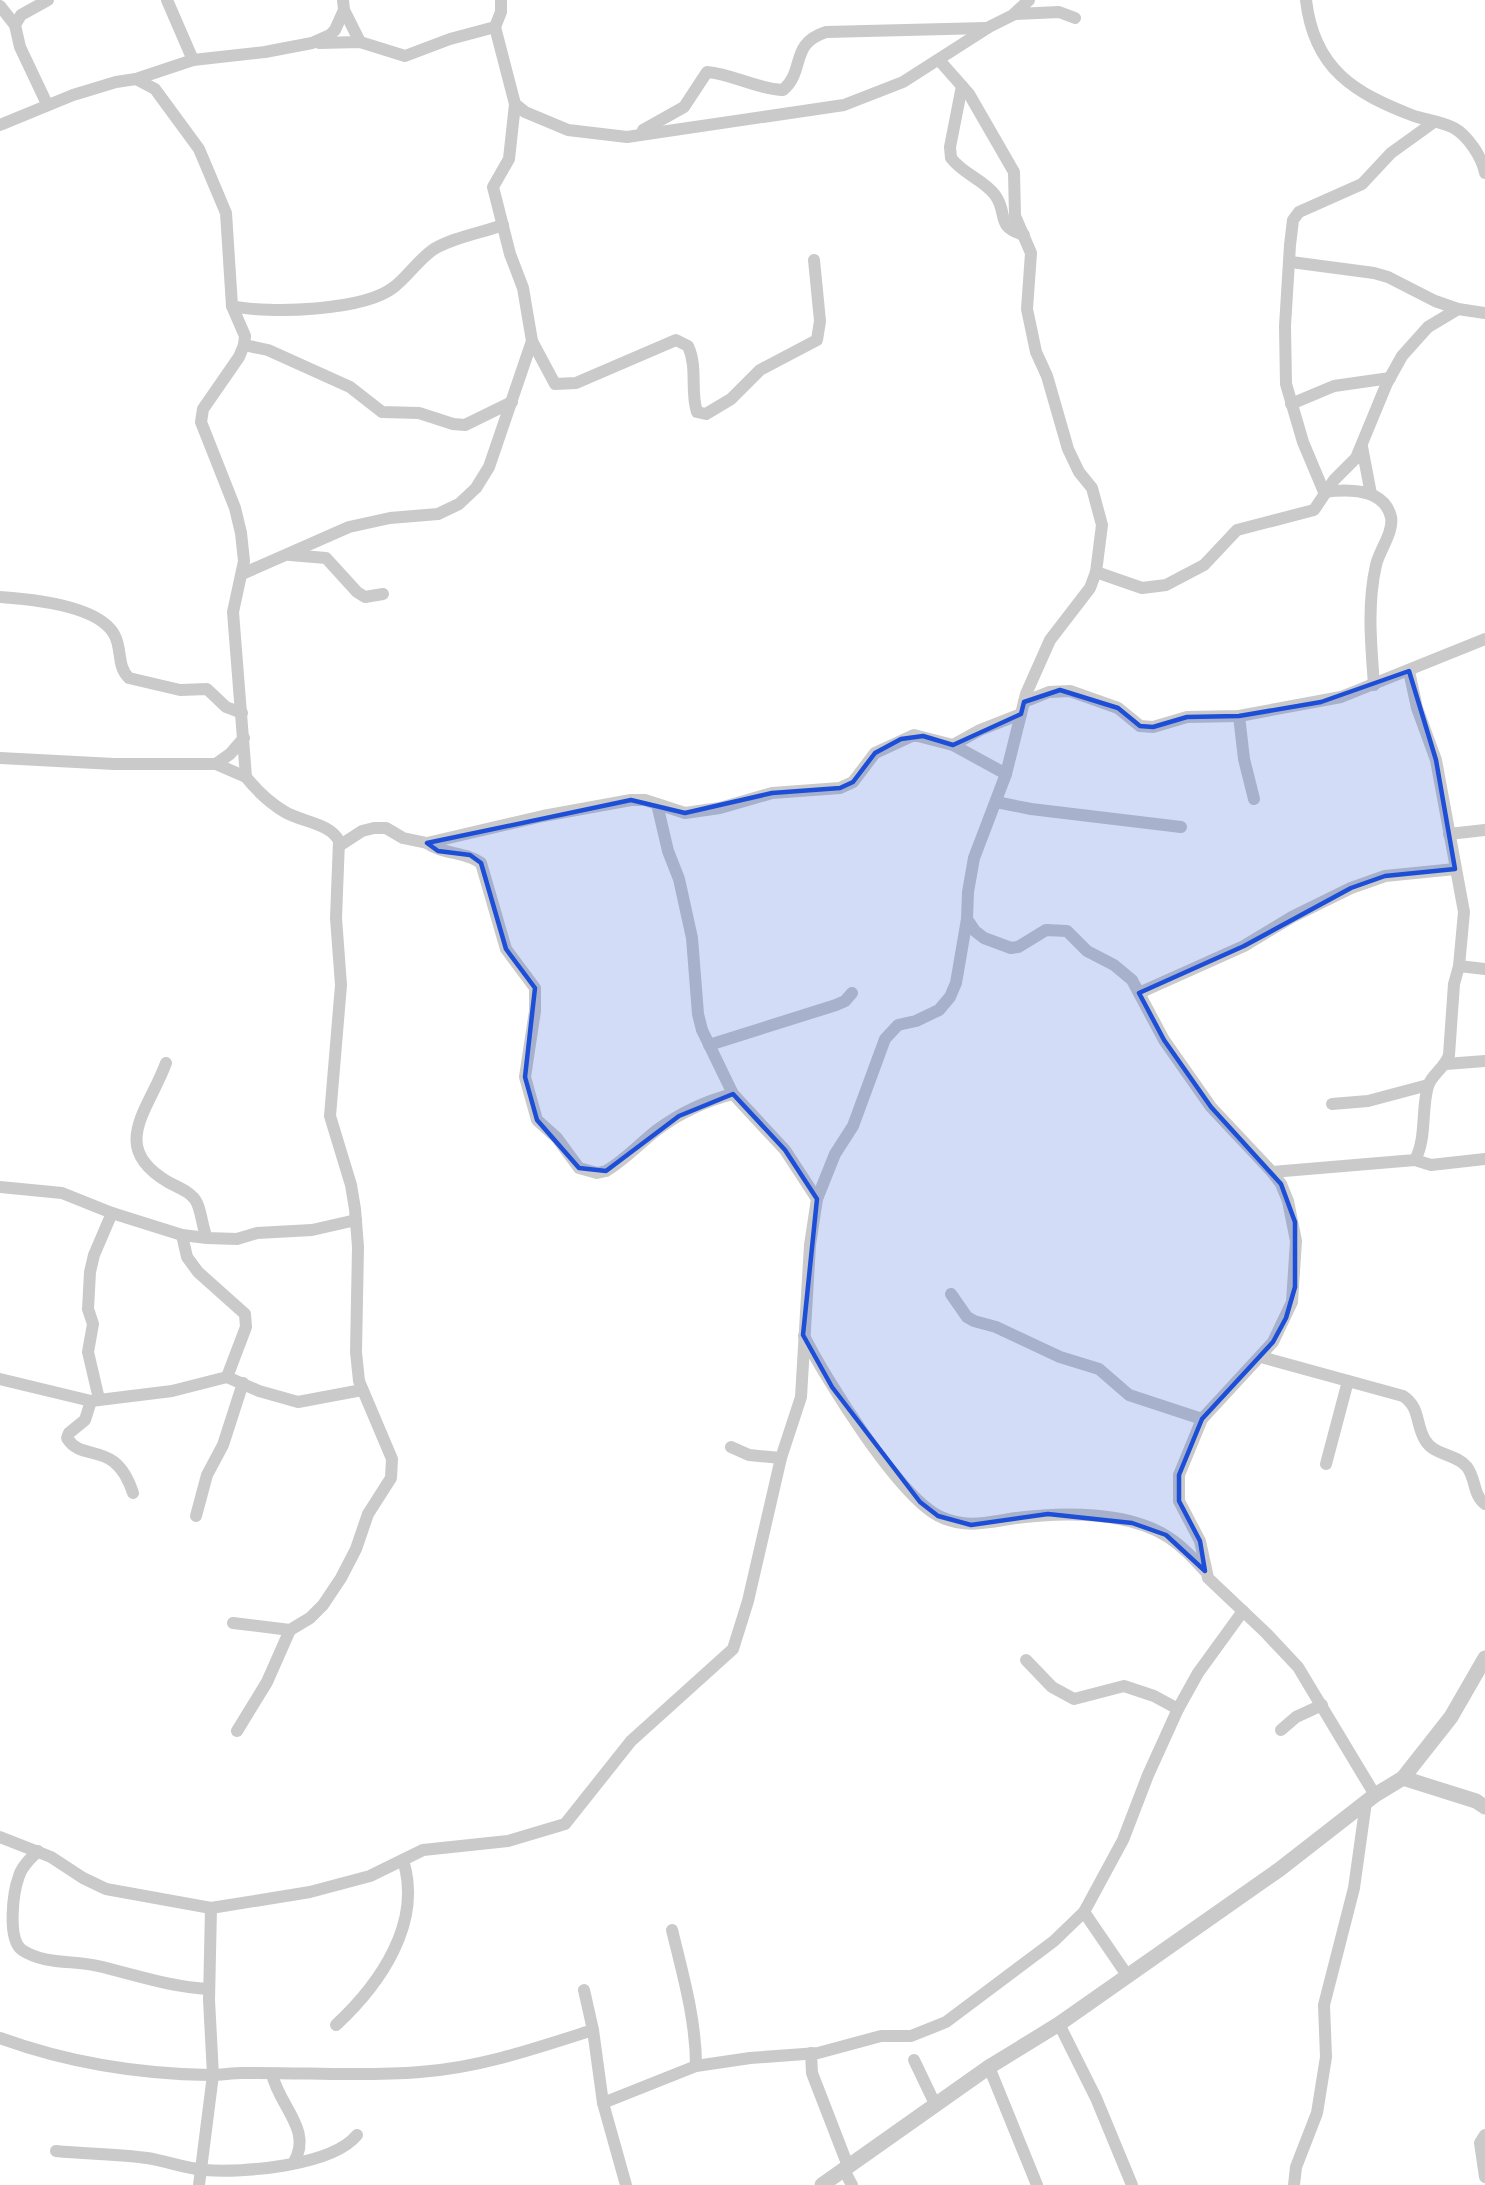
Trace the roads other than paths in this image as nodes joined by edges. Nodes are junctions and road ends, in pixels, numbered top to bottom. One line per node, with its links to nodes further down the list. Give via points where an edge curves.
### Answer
1 (48, 0): 10 (street, via 21,15)
2 (167, 0): 15 (street)
3 (501, 0): 11 (street)
4 (1029, 0): 8 (street)
5 (1306, 0): 23 (street, via 1315,42 1337,73 1380,103)
6 (343, 5): 13 (street); 14 (street, via 335,30)
7 (0, 6): 10 (street)
8 (1015, 14): 9 (street, via 1059,12); 12 (street)
9 (1075, 18)
10 (15, 25): 21 (street, via 20,47)
11 (495, 27): 13 (street, via 405,56); 22 (street)
12 (987, 28): 16 (street); 25 (street, via 826,32 803,45 794,76 783,90 707,72 684,107)
13 (360, 42): 14 (street)
14 (312, 43): 15 (street)
15 (193, 60): 17 (street)
16 (939, 60): 19 (street); 25 (street, via 903,82 844,105)
17 (155, 73): 18 (street); 20 (street)
18 (136, 79): 20 (street); 21 (street)
19 (962, 86): 28 (street, via 1014,172 1015,216); 28 (street, via 951,158 992,191 1000,201 1010,231)
20 (155, 89): 31 (street, via 199,149 226,213)
21 (47, 104): 24 (street)
22 (515, 104): 25 (street, via 568,130); 27 (street, via 509,159 493,187)
23 (1434, 122): 26 (street, via 1462,134); 30 (street, via 1391,153 1362,184 1299,212 1293,220)
24 (0, 125)
25 (627, 137)
26 (1485, 169)
27 (503, 225): 31 (street, via 434,249 392,289 369,298 288,310); 34 (street, via 523,288)
28 (1024, 235): 43 (street, via 1030,253 1027,309 1036,352 1068,449 1098,505 1102,525)
29 (814, 260): 34 (street, via 820,321 817,340 765,366 731,399 706,414 697,412 693,362 683,342 662,345 565,385 555,384)
30 (1291, 262): 32 (street, via 1374,273); 38 (street, via 1285,326 1286,384)
31 (232, 306): 35 (street, via 245,336)
32 (1458, 309): 33 (street); 36 (street, via 1428,327 1402,356)
33 (1485, 313)
34 (532, 340): 37 (street)
35 (244, 345): 37 (street, via 309,367 350,387 382,412 419,413 465,425); 44 (street, via 203,409 201,422 237,516 243,550)
36 (1390, 378): 38 (street, via 1334,386); 39 (street)
37 (512, 402): 42 (street, via 489,467 476,488 459,504 438,514 349,527)
38 (1291, 404): 40 (street)
39 (1362, 446): 40 (street, via 1356,458); 41 (street)
40 (1324, 492): 41 (street); 43 (street, via 1318,505 1307,513 1237,530 1204,565 1167,585 1142,588)
41 (1371, 494): 49 (street, via 1387,509 1391,526 1376,566 1370,606)
42 (290, 555): 44 (street); 45 (street, via 326,558 357,592 365,597)
43 (1096, 572): 50 (street, via 1090,588 1043,652)
44 (242, 574): 51 (street, via 233,612)
45 (383, 594)
46 (0, 597): 51 (street, via 63,605 87,613 112,629 120,648 121,665 129,678 180,690 207,689 226,707)
47 (1485, 639): 48 (street)
48 (1409, 671): 49 (street); 64 (street, via 1417,708 1436,760)
49 (1374, 685): 52 (street, via 1321,702)
50 (1022, 708): 52 (street, via 1049,692 1070,691 1118,708 1140,726 1153,727 1187,717); 54 (street); 57 (street)
51 (242, 713): 53 (street)
52 (1239, 716): 59 (street)
53 (244, 738): 56 (street); 58 (street)
54 (953, 745): 57 (street); 61 (street, via 923,736 901,739 875,753 853,782 840,788 772,793 685,813)
55 (0, 758): 56 (street)
56 (216, 764): 58 (street)
57 (1006, 774): 60 (street)
58 (246, 777): 66 (street, via 286,813 335,833)
59 (1254, 799)
60 (996, 802): 62 (street); 68 (street, via 974,858)
61 (657, 804): 65 (street, via 631,800); 73 (street, via 692,938 698,1014)
62 (1181, 827)
63 (1485, 830): 64 (street)
64 (1449, 834): 67 (street)
65 (427, 843): 66 (street, via 403,838 386,828 374,828); 78 (street, via 438,851 470,855 481,863 506,949 535,988 536,1011 525,1077 537,1120 554,1134 579,1168 606,1171 657,1129 696,1106)
66 (339, 846): 86 (street, via 336,918 340,1001 330,1102)
67 (1455, 869): 69 (street, via 1464,912); 72 (street, via 1385,876 1352,888 1244,946)
68 (967, 919): 72 (street, via 984,938 1011,948 1046,930 1067,930 1087,951 1123,971); 84 (street, via 950,997 939,1010 898,1025 885,1039 853,1126 835,1154)
69 (1459, 966): 70 (street); 76 (street)
70 (1485, 969)
71 (852, 993): 73 (street, via 836,1005)
72 (1139, 993): 82 (street, via 1164,1040 1211,1107)
73 (709, 1045): 78 (street)
74 (1485, 1061): 76 (street)
75 (166, 1063): 88 (street, via 136,1136 137,1154 156,1174 192,1195)
76 (1446, 1064): 77 (street)
77 (1428, 1086): 79 (street, via 1368,1101); 81 (street, via 1421,1147)
78 (733, 1094): 84 (street, via 785,1150)
79 (1332, 1104)
80 (1485, 1159): 81 (street, via 1431,1165)
81 (1415, 1160): 82 (street)
82 (1272, 1172): 91 (street, via 1281,1184 1294,1222 1296,1272 1286,1318)
83 (0, 1187): 85 (street, via 62,1193)
84 (817, 1199): 90 (street)
85 (112, 1213): 87 (street); 97 (street, via 90,1272 88,1309 93,1324 88,1352)
86 (356, 1220): 88 (street, via 312,1230 258,1233 237,1239); 96 (street, via 356,1353)
87 (182, 1235): 88 (street); 92 (street, via 187,1257 198,1272 245,1314 246,1327)
88 (207, 1238)
89 (951, 1294): 98 (street, via 974,1321 1060,1357 1099,1368 1137,1399)
90 (803, 1335): 100 (street, via 801,1397); 105 (street, via 832,1387 899,1481 938,1516 971,1526 1047,1514 1132,1523 1166,1535)
91 (1261, 1357): 94 (street); 98 (street)
92 (227, 1377): 95 (street); 97 (street, via 172,1391)
93 (0, 1379): 97 (street)
94 (1348, 1381): 101 (street); 103 (street, via 1411,1401 1426,1443 1467,1466 1476,1493)
95 (243, 1383): 96 (street, via 298,1402); 104 (street, via 223,1445 207,1475)
96 (362, 1390): 108 (street, via 392,1459 391,1478 368,1514 356,1549 323,1605)
97 (95, 1400): 102 (street, via 85,1420 67,1438 117,1462 128,1476)
98 (1202, 1419): 105 (street, via 1184,1459 1178,1489 1183,1513 1200,1541)
99 (731, 1447): 100 (street, via 749,1455)
100 (781, 1458): 120 (street, via 748,1600 733,1649 727,1656 631,1741 565,1824 507,1841 423,1850)
101 (1326, 1464)
102 (133, 1493)
103 (1485, 1504)
104 (196, 1516)
105 (1205, 1571): 106 (street, via 1214,1585)
106 (1244, 1611): 111 (street, via 1298,1667); 112 (street, via 1198,1673)
107 (233, 1623): 108 (street)
108 (290, 1629): 114 (street, via 267,1682)
109 (1485, 1658): 115 (street, via 1451,1717)
110 (1026, 1660): 112 (street, via 1052,1688 1074,1699 1124,1686)
111 (1322, 1705): 113 (street, via 1296,1717); 116 (street)
112 (1178, 1709): 122 (street, via 1124,1840)
113 (1281, 1730)
114 (237, 1731)
115 (1403, 1778): 116 (street); 117 (street)
116 (1371, 1798): 124 (street, via 1280,1869); 152 (street, via 1354,1888 1324,2004 1326,2057 1317,2113 1296,2167)
117 (1485, 1807)
118 (0, 1837): 119 (street)
119 (38, 1851): 121 (street, via 106,1889); 125 (street, via 18,1877 13,1934 21,1949 43,1959 95,1966 180,1988)
120 (403, 1860): 121 (street, via 370,1876 319,1890); 128 (street, via 408,1891 399,1941 360,2001)
121 (211, 1908): 125 (street)
122 (1083, 1912): 124 (street); 131 (street, via 1054,1941 946,2022 911,2036 881,2036)
123 (672, 1930): 133 (street, via 696,2046)
124 (1127, 1976): 127 (street)
125 (209, 1989): 136 (street)
126 (584, 1990): 129 (street)
127 (1059, 2024): 134 (street); 151 (street, via 1096,2098)
128 (336, 2025)
129 (593, 2030): 135 (street, via 521,2053 421,2072); 137 (street)
130 (0, 2038): 136 (street, via 74,2060)
131 (811, 2053): 133 (street); 143 (street, via 812,2073)
132 (914, 2060): 138 (street)
133 (696, 2066): 137 (street)
134 (989, 2067): 138 (street); 150 (street)
135 (272, 2074): 136 (street); 142 (street, via 302,2138)
136 (213, 2075): 144 (street)
137 (603, 2103): 147 (street)
138 (936, 2106): 143 (street)
139 (357, 2135): 142 (street, via 342,2148)
140 (1485, 2135): 145 (street, via 1480,2143)
141 (56, 2151): 144 (street, via 147,2158)
142 (294, 2162): 144 (street, via 242,2171)
143 (846, 2168): 148 (street); 149 (street)
144 (203, 2170): 146 (street)
145 (1485, 2181)
146 (199, 2185)
147 (626, 2185)
148 (822, 2185)
149 (852, 2185)
150 (1037, 2185)
151 (1132, 2185)
152 (1294, 2185)

